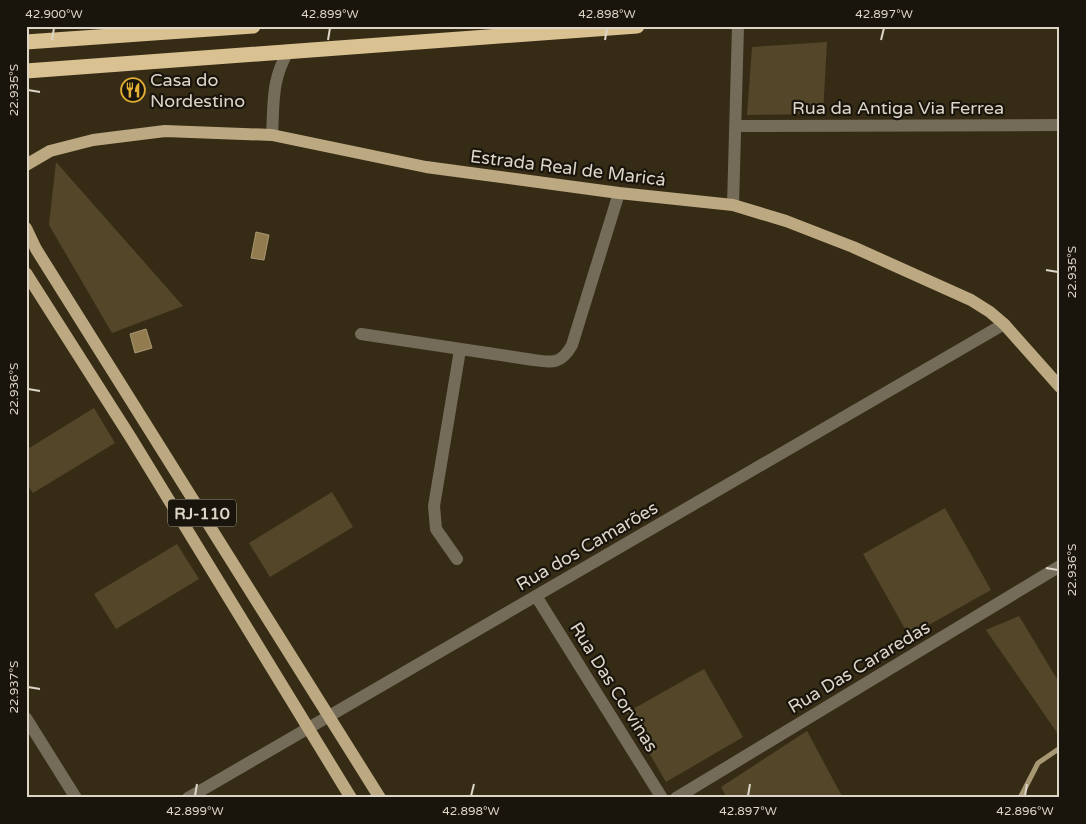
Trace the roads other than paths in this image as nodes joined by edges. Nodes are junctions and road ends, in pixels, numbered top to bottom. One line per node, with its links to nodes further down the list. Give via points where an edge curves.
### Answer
1 (253, 26): 4 (highway)
2 (638, 26): 5 (highway)
3 (738, 26): 10 (street)
4 (26, 42)
5 (289, 50): 6 (highway); 8 (street)
6 (261, 52): 7 (highway); 8 (street, via 272,66)
7 (27, 72)
8 (275, 82): 11 (street)
9 (1060, 124): 10 (street, Rua da Antiga Via Ferrea)
10 (736, 126): 14 (street)
11 (272, 135): 12 (main road, Estrada Real de Maricá, via 165,131 93,140 50,151); 13 (main road, Estrada Real de Maricá, via 426,167)
12 (26, 165)
13 (619, 193): 14 (main road, Estrada Real de Maricá); 21 (street, via 572,345 566,355 554,362 544,362)
14 (733, 205): 19 (main road, Estrada Real de Maricá, via 786,221 899,266 970,300)
15 (26, 228): 17 (main road, RJ-110)
16 (26, 273): 18 (main road, RJ-110)
17 (60, 287): 18 (main road); 26 (main road, RJ-110)
18 (42, 298): 28 (main road, RJ-110)
19 (1004, 324): 22 (main road, Estrada Real de Maricá); 25 (street, Rua dos Camarões)
20 (361, 334): 21 (street)
21 (460, 350): 23 (street, via 434,506 436,529)
22 (1060, 387)
23 (457, 559)
24 (1060, 566): 34 (street, Rua Das Cararedas)
25 (536, 596): 26 (street, Rua dos Camarões); 33 (street, Rua Das Corvinas)
26 (330, 717): 28 (street, Rua dos Camarões); 32 (main road, RJ-110)
27 (26, 718): 29 (street)
28 (308, 729): 30 (street, Rua dos Camarões); 31 (main road, RJ-110)
29 (76, 798)
30 (188, 798)
31 (351, 798)
32 (380, 798)
33 (662, 798)
34 (676, 798)

